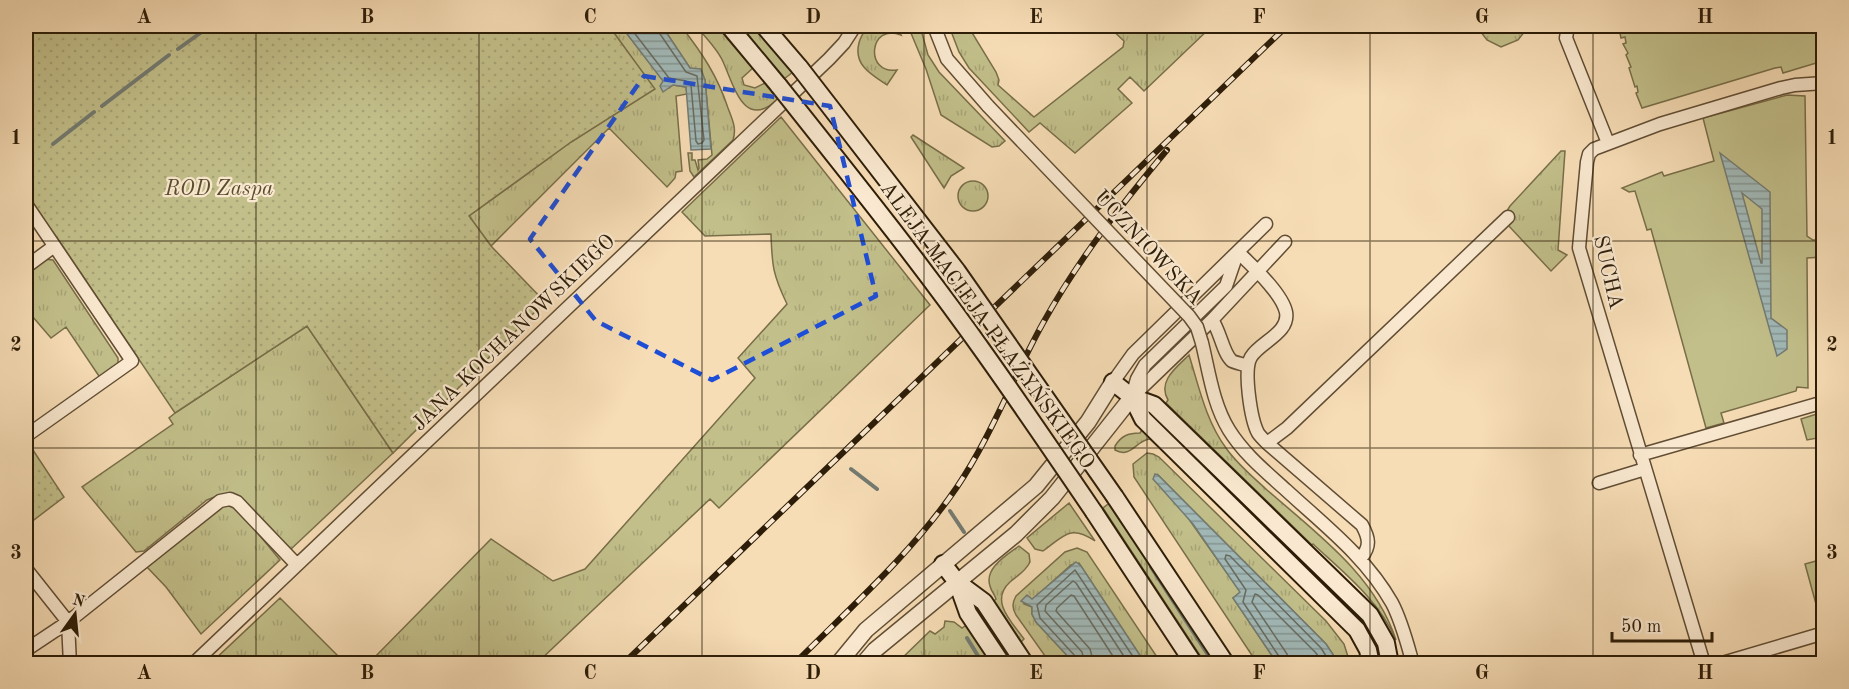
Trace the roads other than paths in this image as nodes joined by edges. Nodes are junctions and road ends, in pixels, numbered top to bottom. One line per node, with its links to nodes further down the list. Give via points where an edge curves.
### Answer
1 (729, 26): 40 (main road, ALEJA MACIEJA PŁAŻYŃSKIEGO, bridge, via 860,186 985,353)
2 (764, 26): 41 (main road, ALEJA MACIEJA PŁAŻYŃSKIEGO, bridge, via 957,271)
3 (855, 26): 28 (street, JANA KOCHANOWSKIEGO, via 829,59)
4 (934, 26): 26 (street, UCZNIOWSKA, bridge, via 947,59 988,106 1189,316 1197,327 1217,404 1228,429 1246,453)
5 (1568, 26): 7 (street, via 1566,38)
6 (1824, 83): 7 (street, via 1795,85 1750,96)
7 (1608, 143): 23 (street, SUCHA, via 1589,154 1579,248)
8 (26, 204): 12 (street)
9 (1508, 217): 22 (street)
10 (1266, 224): 13 (street)
11 (1285, 242): 15 (street)
12 (53, 247): 14 (street); 21 (street, via 132,361)
13 (1238, 252): 15 (street); 18 (street, via 1133,354); 19 (street, via 1226,286 1145,365)
14 (26, 267)
15 (1257, 271): 16 (street); 17 (street, via 1286,309 1286,319 1283,327 1251,356)
16 (1212, 320): 17 (street, UCZNIOWSKA, via 1231,360); 19 (street)
17 (1247, 366): 22 (street, via 1246,381 1257,432)
18 (1113, 382): 19 (main road); 27 (street, via 1088,422 1036,486)
19 (1132, 397): 30 (street, via 1052,498 1016,534); 42 (main road, via 1143,418 1357,630); 43 (main road, via 1154,405 1370,615 1386,643)
20 (1824, 402): 23 (street)
21 (26, 436)
22 (1267, 443): 26 (street, via 1362,525 1369,545)
23 (1641, 454): 24 (street, SUCHA)
24 (1645, 469): 25 (street); 45 (street, SUCHA)
25 (1599, 483)
26 (1360, 558): 44 (street, UCZNIOWSKA, via 1392,604)
27 (943, 564): 30 (main road); 36 (street, via 866,630)
28 (297, 565): 31 (street, via 237,502 225,499); 35 (street, JANA KOCHANOWSKIEGO)
29 (26, 569): 31 (street)
30 (957, 582): 37 (street); 38 (main road, via 968,614); 39 (main road, via 984,602)
31 (68, 622): 33 (street); 34 (street)
32 (1824, 633): 46 (street)
33 (26, 650)
34 (70, 663)
35 (193, 663)
36 (838, 663)
37 (863, 663)
38 (1002, 663)
39 (1025, 663)
40 (1194, 663)
41 (1226, 663)
42 (1371, 663)
43 (1390, 663)
44 (1413, 663)
45 (1704, 663)
46 (1719, 663)

